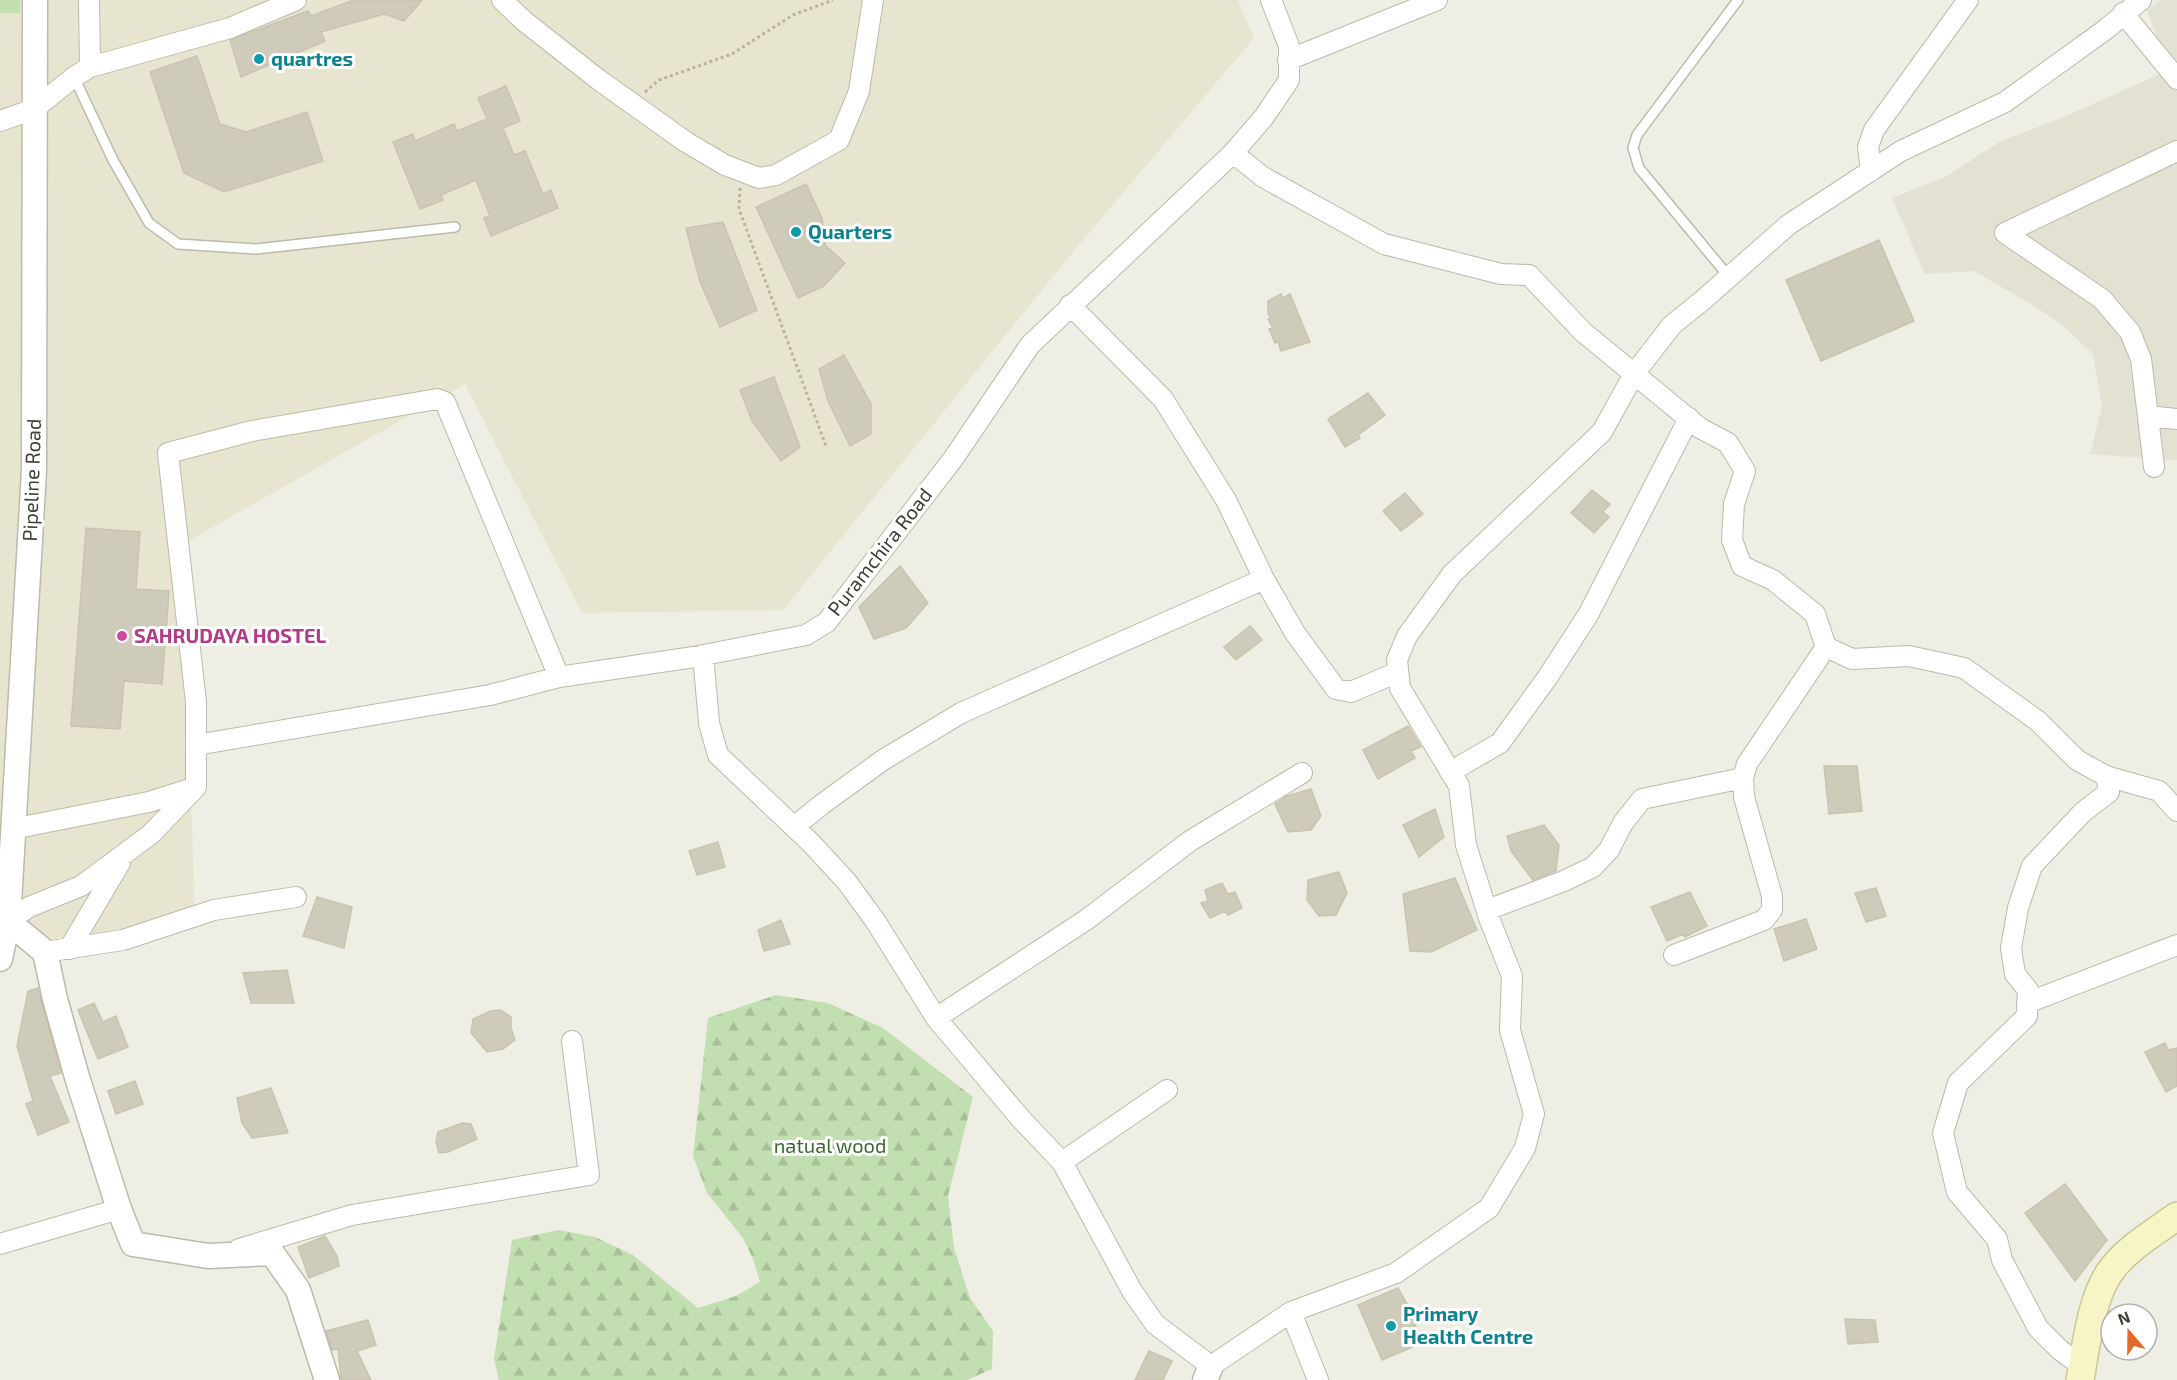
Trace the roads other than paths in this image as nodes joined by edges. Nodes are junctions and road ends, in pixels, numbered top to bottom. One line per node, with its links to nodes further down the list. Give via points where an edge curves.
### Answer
1 (35, 0): 15 (street, Pipeline Road)
2 (89, 0): 13 (street)
3 (296, 0): 13 (street, via 230,28)
4 (502, 0): 5 (street, via 599,80 686,142 740,172 759,178 777,175 839,140 859,91)
5 (873, 0)
6 (1271, 0): 12 (street, Puramchira Road, via 1289,46)
7 (1437, 0): 12 (street)
8 (1738, 0): 21 (lane, via 1637,135 1633,148 1639,168)
9 (1968, 0): 19 (street, via 1874,130 1868,147)
10 (2141, 0): 11 (street)
11 (2124, 14): 14 (street); 19 (street, via 2005,102 1901,151)
12 (1288, 60): 18 (street, Puramchira Road, via 1289,80)
13 (82, 72): 15 (street); 20 (lane, via 113,160 150,223 178,244 256,249)
14 (2177, 79)
15 (34, 109): 16 (street); 41 (street, Pipeline Road, via 34,470)
16 (0, 121)
17 (2177, 151): 24 (street, via 2005,233 2102,299 2117,314 2142,359)
18 (1233, 153): 22 (street, Puramchira Road); 23 (street, via 1263,177 1384,244 1501,274 1529,275 1583,332)
19 (1871, 171): 21 (street, via 1788,225)
20 (455, 227)
21 (1729, 277): 23 (street, via 1671,325)
22 (1070, 305): 28 (street, via 1163,399 1226,500); 30 (street, Puramchira Road, via 1029,345 953,459 827,622 806,635)
23 (1634, 374): 25 (street); 31 (street, via 1602,432 1452,574 1407,636)
24 (2148, 416): 26 (street); 27 (street)
25 (1689, 418): 29 (street, via 1728,443 1745,471 1734,504 1732,540 1742,566 1773,580 1815,614); 35 (street, via 1588,615 1547,678 1500,743)
26 (2177, 419)
27 (2154, 467)
28 (1264, 579): 31 (street, via 1295,633 1336,688 1350,692); 40 (street, via 961,713 883,760)
29 (1826, 648): 36 (street, via 1852,660 1909,656 1964,668 2038,721 2078,759); 37 (street, via 1747,764)
30 (704, 655): 32 (street, Puramchira Road); 40 (street, via 709,723 718,754)
31 (1398, 672): 35 (street, via 1400,688)
32 (559, 677): 33 (street, Puramchira Road, via 490,695); 33 (street, via 445,402 437,399 252,431 168,453 196,702)
33 (196, 745): 38 (street)
34 (1302, 772): 52 (street, via 1190,841 1086,920)
35 (1450, 772): 44 (street, via 1459,786 1466,845)
36 (2106, 776): 39 (street, via 2159,790); 51 (street, via 2109,792 2032,866 2018,908 2011,948 2015,974 2028,990)
37 (1743, 777): 44 (street, via 1642,799 1593,867); 49 (street, via 1744,797 1773,910 1764,920)
38 (196, 787): 41 (street, via 149,802); 42 (street, via 151,834)
39 (2177, 811)
40 (794, 828): 52 (street, via 847,882)
41 (12, 829): 45 (street, Pipeline Road)
42 (127, 852): 45 (street, via 81,886); 47 (street)
43 (296, 897): 47 (street, via 214,910 123,940)
44 (1487, 910): 60 (street, via 1512,976 1510,1030 1534,1114 1525,1148 1489,1208 1396,1273)
45 (4, 918): 48 (street); 50 (street, Pipeline Road)
46 (2177, 945): 51 (street)
47 (69, 949): 48 (street)
48 (45, 952): 56 (street, via 77,1077)
49 (1674, 956)
50 (0, 959)
51 (2028, 1003): 62 (street, via 2027,1016 1958,1083 1942,1132 1957,1192 1997,1239 2002,1260 2038,1328)
52 (936, 1018): 55 (street)
53 (572, 1041): 59 (street, via 589,1175 352,1215)
54 (1167, 1090): 55 (street)
55 (1062, 1162): 61 (street, via 1132,1291 1155,1324)
56 (119, 1209): 58 (street); 59 (street, via 133,1244)
57 (2177, 1216): 62 (main road, via 2129,1252 2107,1277 2096,1306)
58 (0, 1244)
59 (217, 1255): 63 (street, via 272,1252 298,1290)
60 (1291, 1312): 61 (street); 64 (street)
61 (1208, 1373)
62 (2081, 1373)
63 (327, 1380)
64 (1318, 1380)

